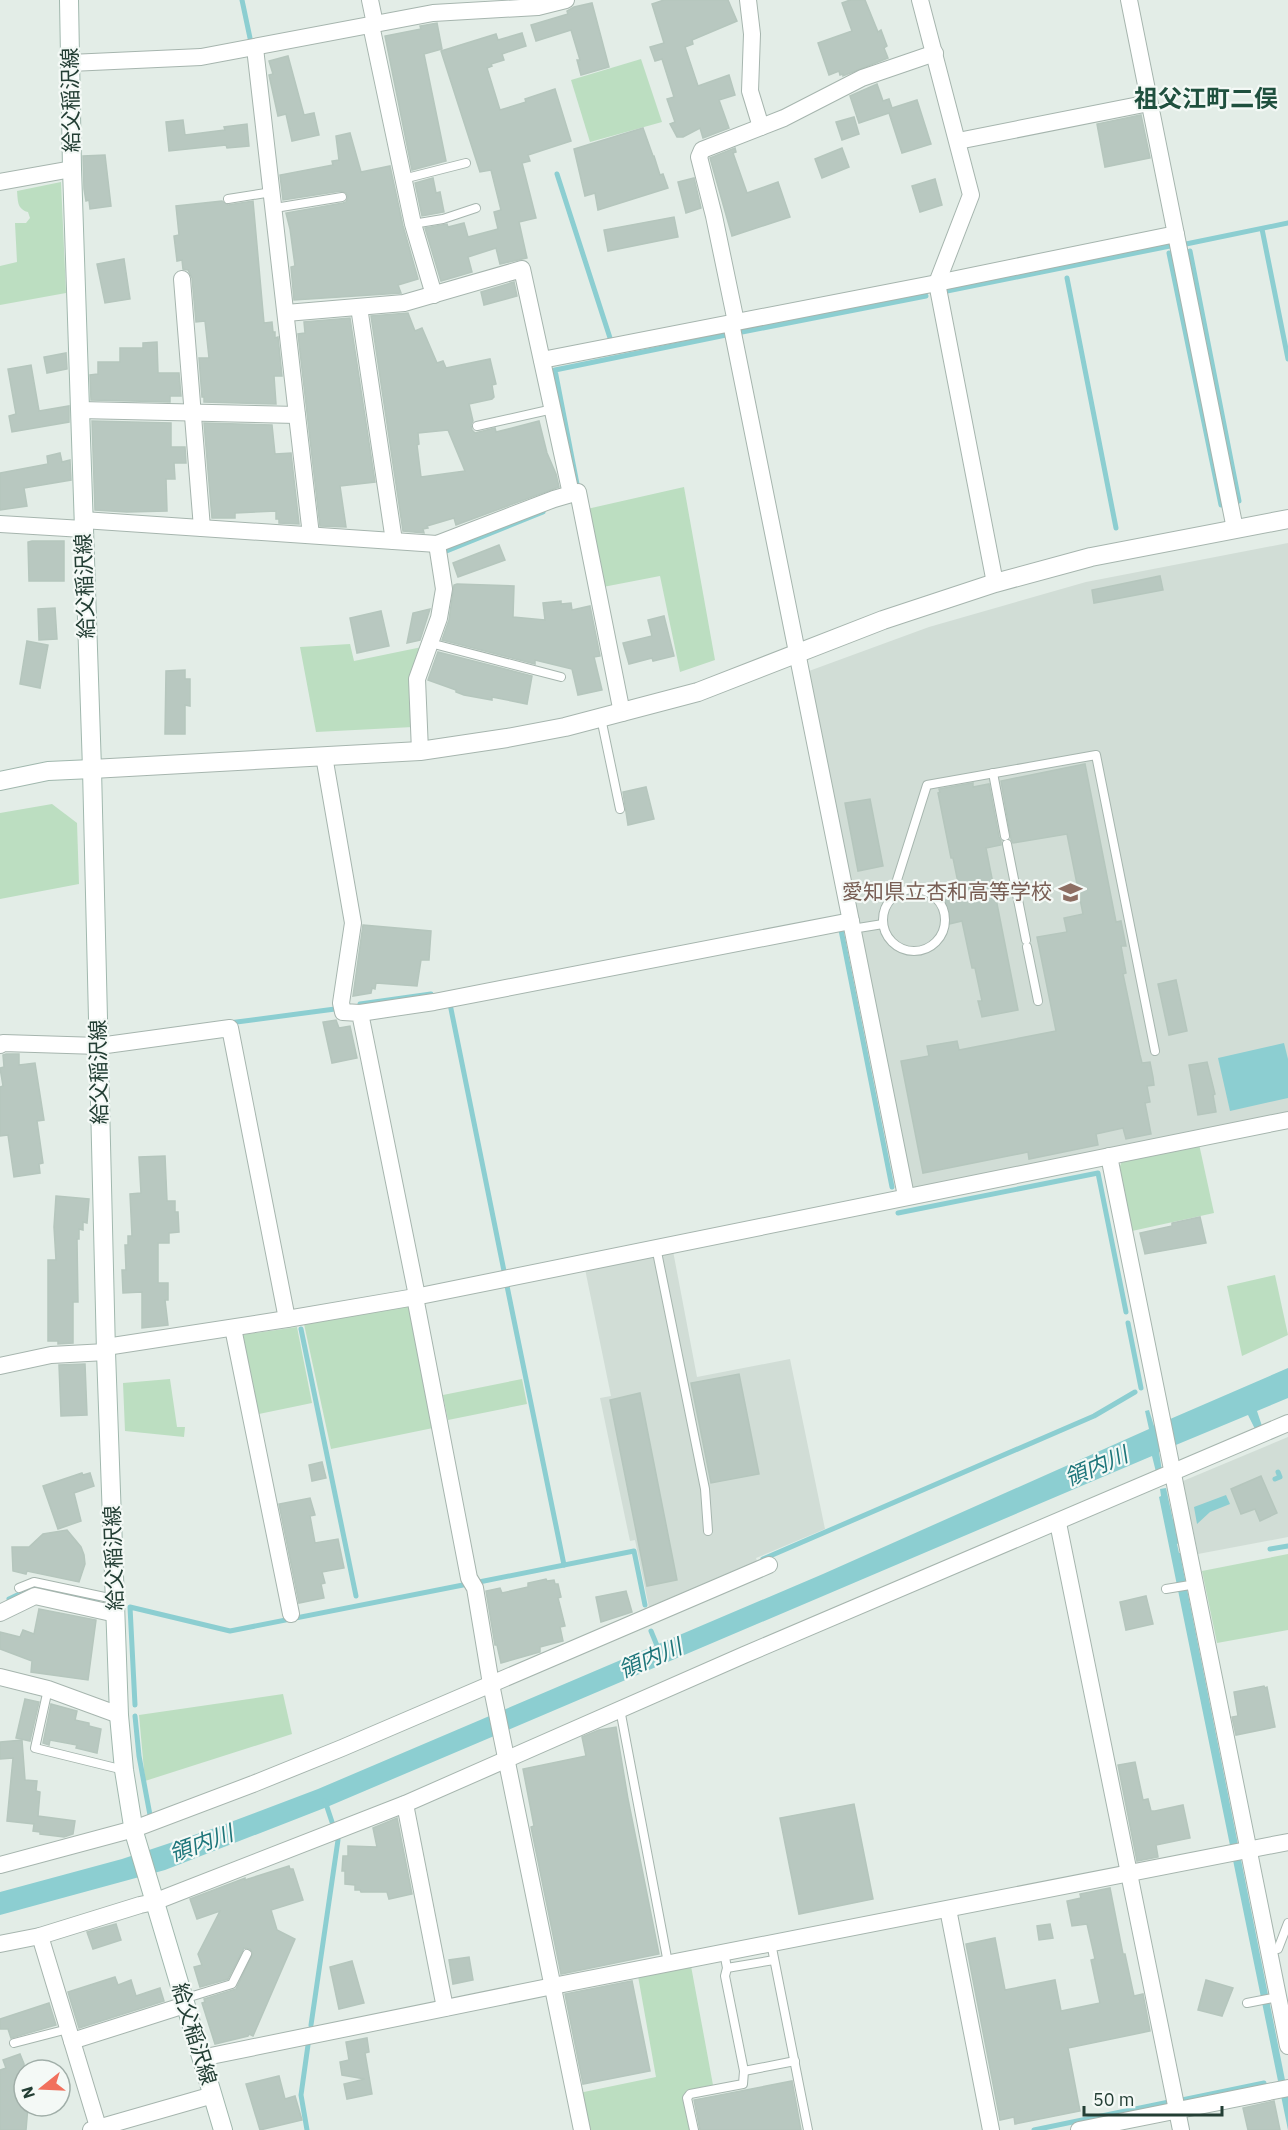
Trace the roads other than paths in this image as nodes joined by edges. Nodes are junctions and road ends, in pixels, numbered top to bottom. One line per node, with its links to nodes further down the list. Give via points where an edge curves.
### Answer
1 (69, 0): 11 (main road, 給父稲沢線)
2 (370, 0): 8 (street)
3 (566, 0): 7 (street)
4 (748, 0): 13 (street, via 752,34 750,91)
5 (920, 0): 10 (street)
6 (1129, 0): 12 (street)
7 (537, 4): 8 (street, via 433,13)
8 (373, 25): 9 (street); 17 (street)
9 (255, 48): 11 (street, via 201,57); 21 (street)
10 (935, 53): 13 (street, via 862,78); 14 (street)
11 (70, 63): 16 (main road, 給父稲沢線)
12 (1149, 103): 14 (street); 24 (street)
13 (761, 127): 30 (street, via 702,150 699,157)
14 (958, 141): 26 (street, via 971,195)
15 (466, 163): 17 (lane)
16 (72, 168): 18 (street); 33 (main road, 給父稲沢線)
17 (402, 179): 23 (street)
18 (0, 182)
19 (342, 197): 21 (lane)
20 (228, 199): 21 (lane)
21 (274, 200): 29 (street)
22 (477, 208): 23 (lane)
23 (413, 224): 27 (street)
24 (1176, 234): 26 (street); 42 (street)
25 (182, 279): 34 (street)
26 (937, 283): 30 (street); 46 (street)
27 (434, 295): 28 (street, via 404,303); 31 (street, via 522,269)
28 (358, 307): 29 (street); 44 (street)
29 (286, 313): 35 (street)
30 (734, 323): 31 (street); 48 (street)
31 (542, 360): 32 (street)
32 (552, 409): 36 (lane); 37 (street)
33 (80, 410): 34 (street); 40 (main road, 給父稲沢線)
34 (193, 412): 35 (street); 41 (street)
35 (297, 415): 43 (street)
36 (477, 426)
37 (571, 494): 45 (street); 50 (street, via 578,492)
38 (1288, 519): 42 (main road)
39 (0, 524): 40 (street)
40 (83, 524): 41 (street); 54 (main road, 給父稲沢線)
41 (202, 528): 43 (street)
42 (1235, 529): 46 (main road, via 1091,557)
43 (311, 535): 44 (street)
44 (394, 541): 45 (street)
45 (437, 544): 47 (street, via 444,589)
46 (995, 583): 48 (main road)
47 (430, 643): 49 (lane); 52 (street, via 417,679)
48 (798, 654): 50 (main road, via 698,692); 60 (street)
49 (561, 678)
50 (622, 713): 51 (main road)
51 (601, 718): 52 (main road); 57 (lane)
52 (420, 751): 53 (main road)
53 (324, 756): 54 (main road); 62 (street, via 353,923 341,1003 343,1012)
54 (92, 769): 56 (main road, via 48,771); 64 (main road, 給父稲沢線)
55 (993, 773): 58 (lane, via 927,785); 61 (lane); 65 (lane, via 1096,755)
56 (0, 781)
57 (620, 809)
58 (891, 899): 59 (lane); 59 (lane, via 905,890 931,894 942,908 941,933 930,946 904,950 890,940)
59 (883, 924): 60 (lane)
60 (851, 925): 62 (street); 68 (street)
61 (1038, 1001)
62 (360, 1013): 70 (street)
63 (0, 1045): 64 (street, via 3,1042)
64 (99, 1046): 71 (street, via 230,1028); 73 (main road, 給父稲沢線)
65 (1155, 1051)
66 (1288, 1120): 67 (street)
67 (1109, 1156): 68 (street); 76 (street)
68 (906, 1196): 69 (street)
69 (656, 1247): 70 (street); 78 (lane, via 705,1489)
70 (416, 1296): 71 (street); 87 (street)
71 (287, 1319): 72 (street)
72 (233, 1328): 73 (street); 85 (street)
73 (106, 1349): 74 (street); 83 (main road, 給父稲沢線)
74 (0, 1366)
75 (1288, 1423): 76 (street)
76 (1173, 1472): 77 (street); 80 (street)
77 (1058, 1523): 89 (street); 98 (street)
78 (708, 1532)
79 (769, 1566): 87 (street)
80 (1192, 1584): 82 (lane); 96 (street)
81 (19, 1588): 83 (lane, via 34,1582)
82 (1166, 1589)
83 (115, 1607): 84 (street, via 35,1596); 90 (main road, 給父稲沢線)
84 (0, 1613)
85 (291, 1614)
86 (0, 1677): 88 (street)
87 (492, 1686): 91 (street); 94 (street)
88 (48, 1689): 90 (street); 92 (lane, via 35,1748)
89 (620, 1709): 91 (street); 108 (lane)
90 (119, 1715): 92 (main road, 給父稲沢線)
91 (507, 1757): 93 (street); 109 (street)
92 (124, 1770): 94 (main road, 給父稲沢線)
93 (405, 1804): 99 (street); 113 (street)
94 (134, 1830): 97 (street); 99 (main road, 給父稲沢線)
95 (1288, 1842): 96 (street)
96 (1240, 1852): 98 (street); 104 (street)
97 (0, 1865)
98 (1129, 1874): 100 (street); 122 (street)
99 (153, 1898): 102 (street); 111 (main road, 給父稲沢線)
100 (948, 1909): 105 (street); 129 (street)
101 (1288, 1923): 104 (lane, via 1278,1949)
102 (40, 1936): 103 (street); 114 (street)
103 (0, 1944)
104 (1269, 1950): 110 (street)
105 (773, 1951): 107 (street); 118 (lane)
106 (247, 1954): 111 (lane, via 232,1984)
107 (726, 1960): 108 (street); 119 (lane, via 725,1976)
108 (668, 1963): 109 (street)
109 (553, 1986): 113 (street); 126 (street)
110 (1275, 1998): 112 (lane); 116 (street)
111 (184, 2002): 114 (street); 117 (main road, 給父稲沢線)
112 (1247, 2003)
113 (445, 2008): 117 (street)
114 (70, 2035): 115 (lane); 124 (street)
115 (14, 2043)
116 (1288, 2046)
117 (201, 2058): 121 (main road, 給父稲沢線)
118 (795, 2061): 119 (lane); 128 (lane)
119 (744, 2071): 127 (lane, via 743,2084 690,2094 687,2098)
120 (1283, 2089): 122 (street)
121 (213, 2095): 124 (street); 125 (main road, 給父稲沢線)
122 (1177, 2110): 130 (street); 131 (street)
123 (91, 2130): 124 (street)
124 (99, 2130)
125 (223, 2130)
126 (582, 2130)
127 (694, 2130)
128 (808, 2130)
129 (991, 2130)
130 (1079, 2130)
131 (1181, 2130)

